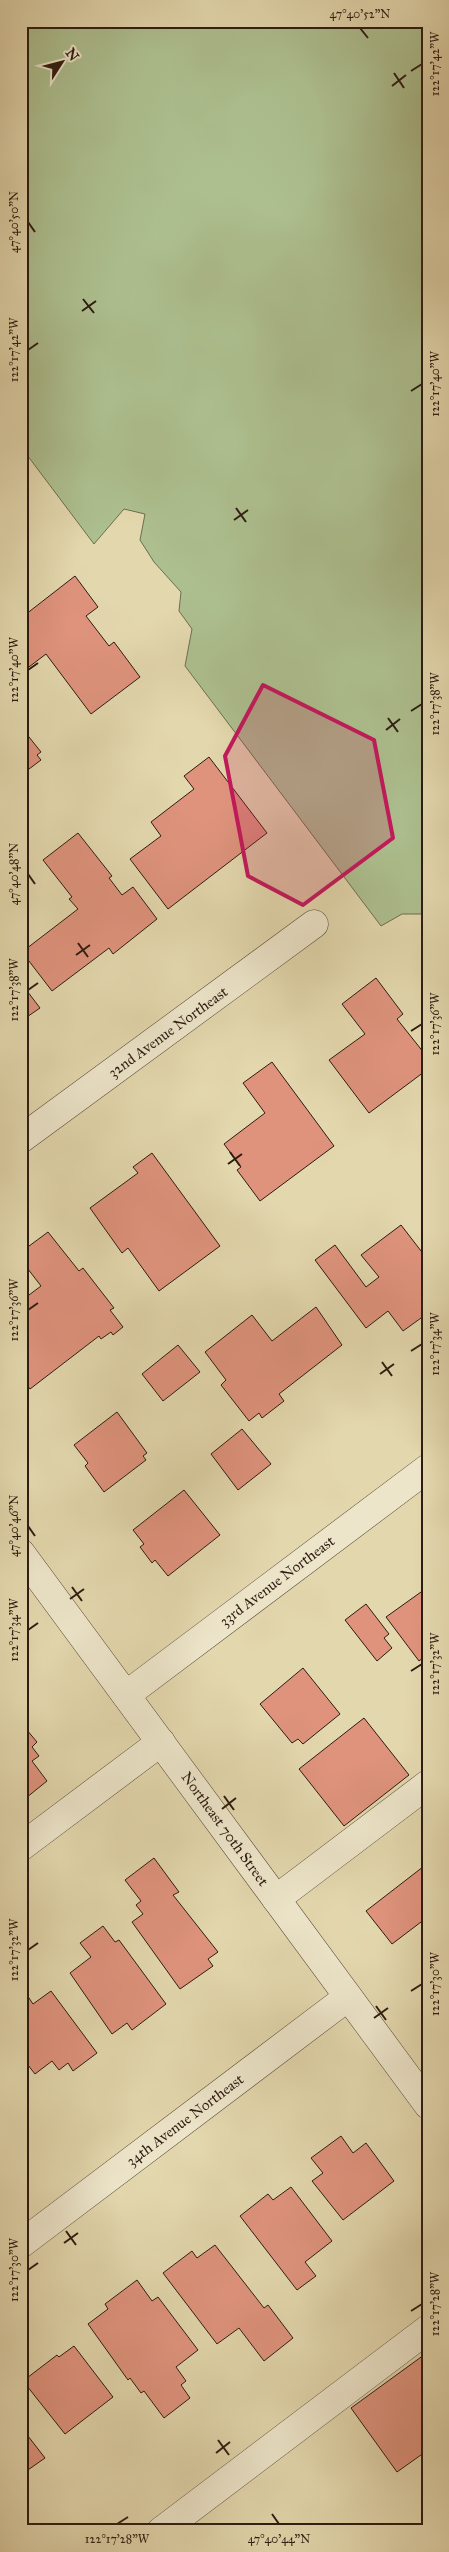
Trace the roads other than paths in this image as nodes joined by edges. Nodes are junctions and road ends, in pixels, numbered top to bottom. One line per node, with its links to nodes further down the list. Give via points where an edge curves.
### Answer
1 (314, 924): 2 (street, 32nd Avenue Northeast)
2 (21, 1139)
3 (428, 1468): 5 (street, 33rd Avenue Northeast)
4 (21, 1552): 5 (street, Northeast 70th Street)
5 (126, 1695): 6 (street, Northeast 70th Street)
6 (161, 1742): 8 (street); 9 (street, Northeast 70th Street)
7 (428, 1784): 9 (street)
8 (21, 1847)
9 (276, 1899): 10 (street, Northeast 70th Street)
10 (348, 1997): 11 (street, Northeast 70th Street); 12 (street, 34th Avenue Northeast)
11 (427, 2104)
12 (21, 2244)
13 (428, 2329): 14 (street)
14 (161, 2531)

